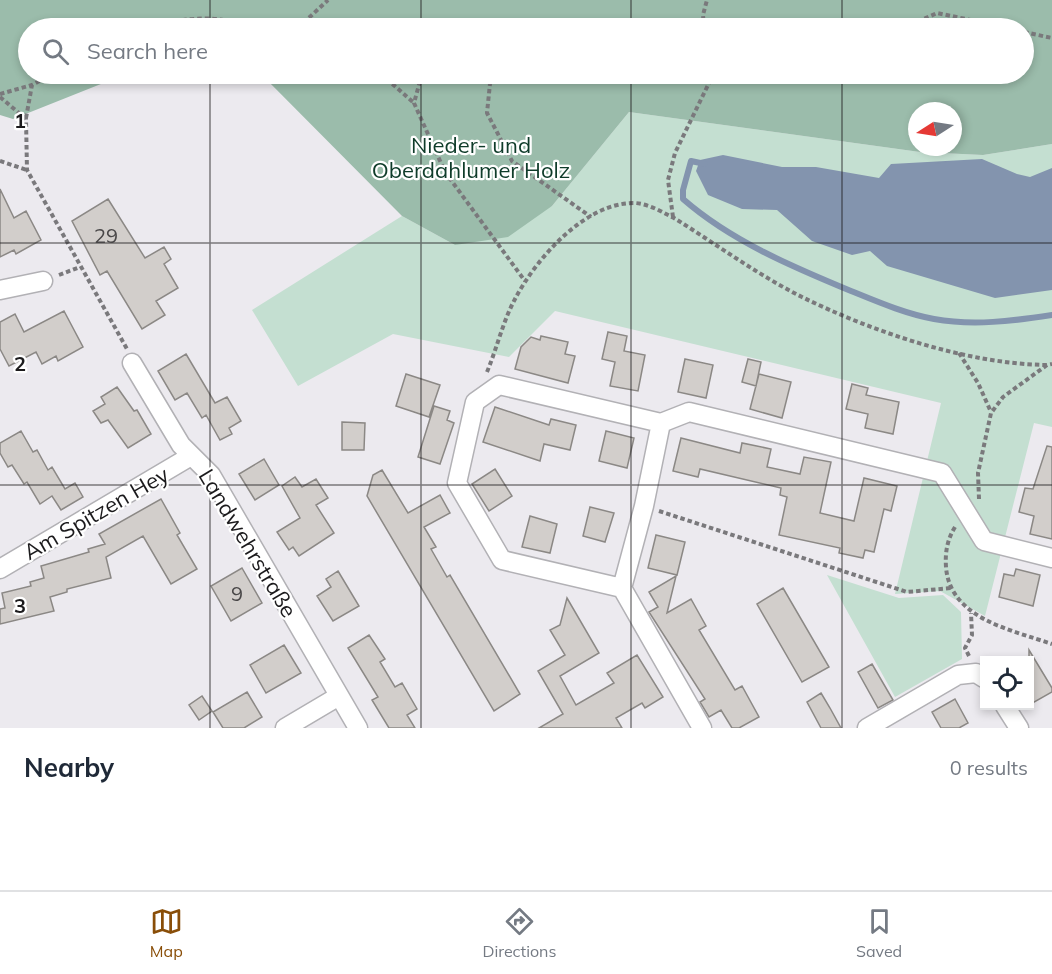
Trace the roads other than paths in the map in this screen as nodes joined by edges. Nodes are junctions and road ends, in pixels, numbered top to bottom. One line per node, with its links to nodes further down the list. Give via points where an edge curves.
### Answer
1 (43, 281): 2 (street)
2 (0, 290)
3 (132, 363): 5 (street, Landwehrstraße)
4 (661, 423): 6 (street, via 689,412 942,474 984,541); 8 (street); 8 (street, via 500,385 475,402 457,483 502,560)
5 (191, 456): 7 (street, Am Spitzen Hey); 10 (street, Landwehrstraße, via 212,476)
6 (1052, 558)
7 (0, 568)
8 (622, 588): 14 (street)
9 (980, 676): 15 (street, via 958,675)
10 (339, 696): 12 (street); 13 (street, Landwehrstraße)
11 (1008, 710): 16 (street)
12 (285, 728)
13 (358, 728)
14 (702, 728)
15 (867, 728)
16 (1019, 728)

